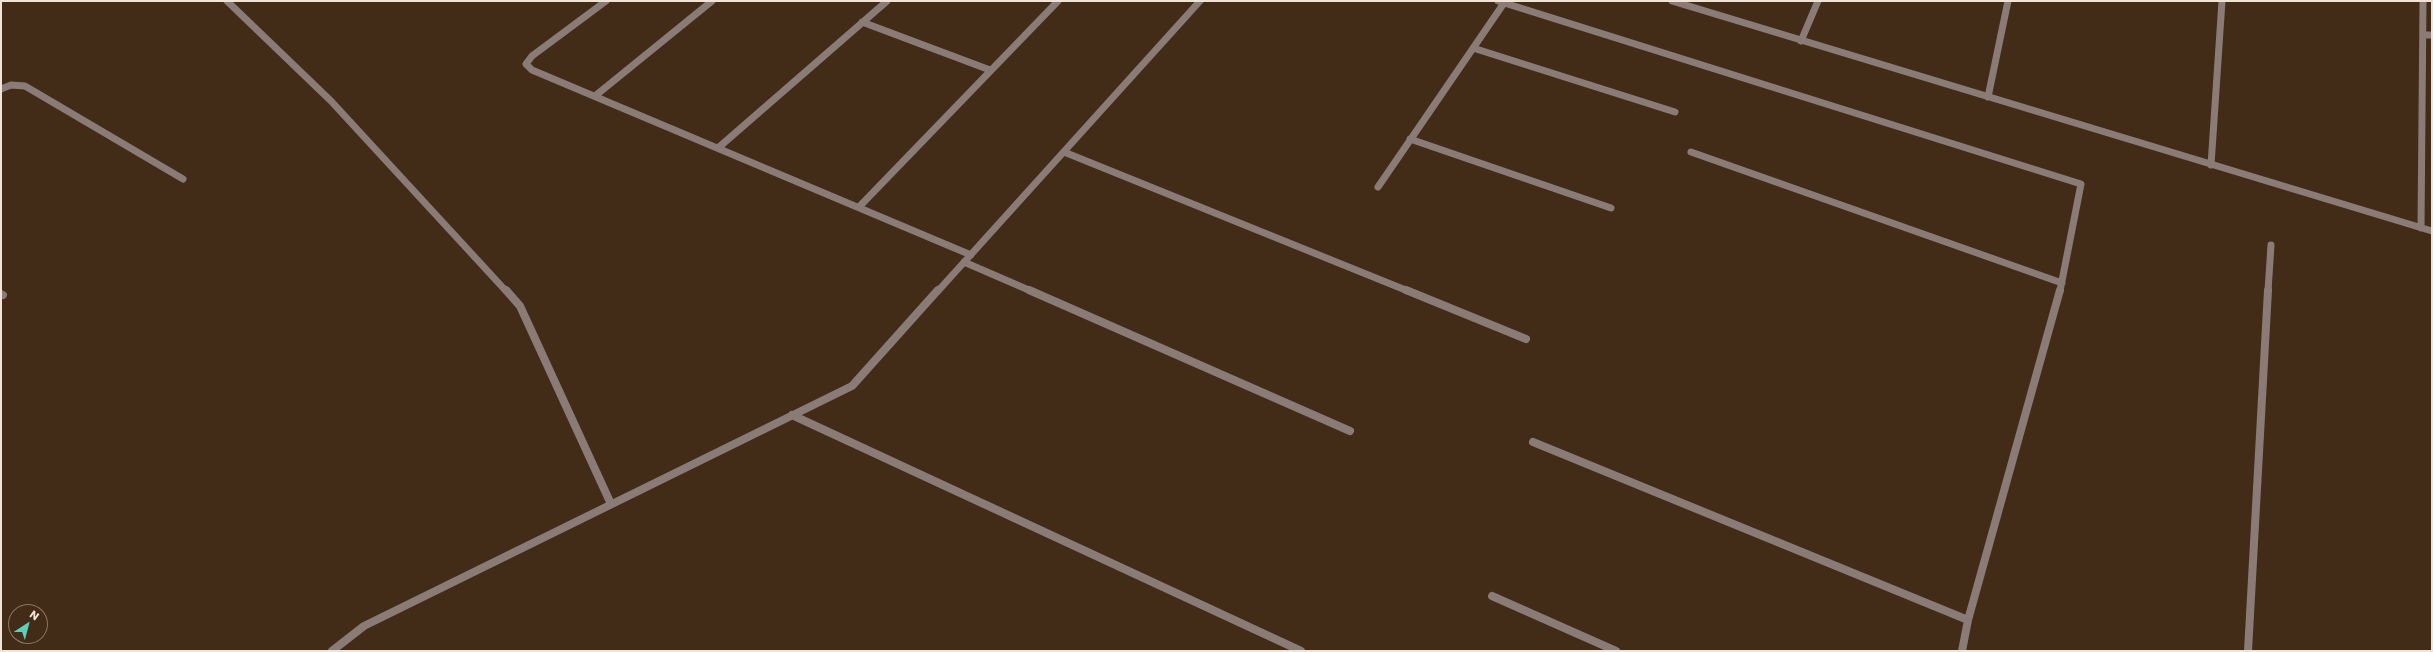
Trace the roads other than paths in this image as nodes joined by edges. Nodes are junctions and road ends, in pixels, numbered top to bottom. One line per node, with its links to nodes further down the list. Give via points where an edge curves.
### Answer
1 (227, 1): 42 (street, via 331,100 520,306)
2 (606, 1): 20 (street, via 532,56 526,64 532,70)
3 (712, 1): 20 (street)
4 (887, 1): 13 (street)
5 (1058, 1): 18 (street)
6 (1200, 1): 25 (street)
7 (1672, 1): 16 (street)
8 (1818, 1): 16 (street)
9 (2008, 1): 21 (street)
10 (2222, 1): 27 (street)
11 (2423, 1): 14 (street)
12 (1501, 2): 17 (street); 37 (street, via 2081,184)
13 (862, 22): 18 (street); 24 (street)
14 (2423, 35): 15 (street); 32 (street)
15 (2432, 35)
16 (1801, 41): 21 (street)
17 (1473, 48): 22 (street); 23 (street)
18 (990, 70): 30 (street)
19 (1, 89): 28 (street, via 11,85 25,86)
20 (595, 96): 24 (street)
21 (1988, 97): 27 (street)
22 (1675, 112)
23 (1410, 139): 29 (street); 31 (street)
24 (718, 148): 30 (street)
25 (1064, 152): 35 (street); 38 (street)
26 (1691, 152): 37 (street)
27 (2211, 165): 32 (street)
28 (183, 179)
29 (1378, 187)
30 (859, 208): 35 (street)
31 (1611, 208)
32 (2421, 228): 33 (street)
33 (2432, 231)
34 (2271, 245): 49 (street)
35 (971, 255): 36 (street)
36 (964, 262): 39 (street, via 852,386); 40 (street)
37 (2062, 282): 44 (street)
38 (1526, 339)
39 (792, 415): 42 (street); 46 (street)
40 (1350, 432)
41 (1533, 442): 44 (street)
42 (611, 504): 45 (street, via 364,626)
43 (1492, 596): 47 (street)
44 (1968, 620): 48 (street)
45 (332, 651)
46 (1301, 651)
47 (1616, 651)
48 (1962, 651)
49 (2248, 651)

